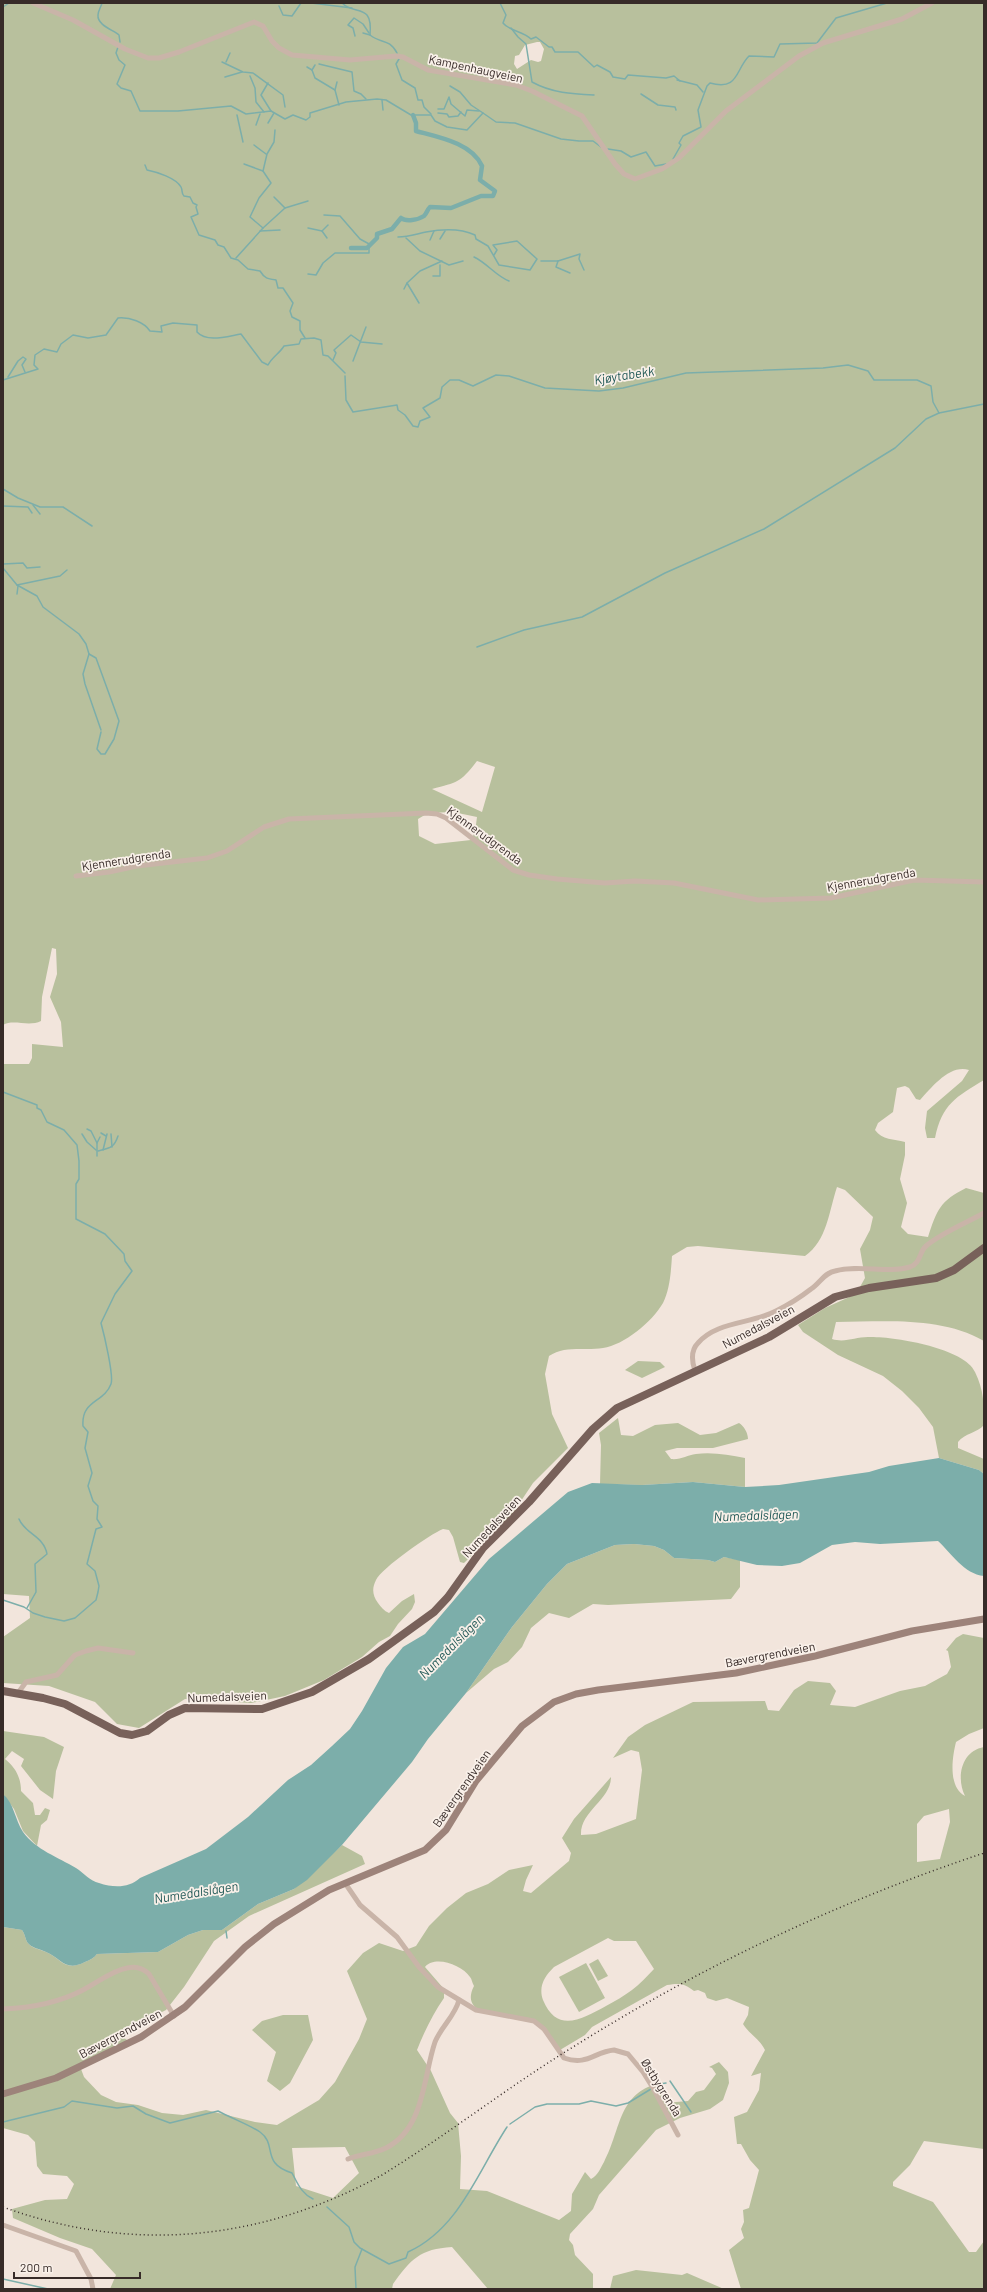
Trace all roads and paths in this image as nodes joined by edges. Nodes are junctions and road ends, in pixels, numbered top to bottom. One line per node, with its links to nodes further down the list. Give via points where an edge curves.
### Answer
1 (33, 3): 2 (street, Kampenhaugveien, via 148,58 179,52 254,22 263,26 272,41 292,55 350,60 396,56 440,73 516,85 582,116 615,164 624,174 635,179 662,169 679,158 726,111 799,56 823,43 887,24)
2 (932, 3)
3 (76, 876): 4 (street, Kjennerudgrenda, via 207,858 227,851 264,827 289,819 426,813 446,818 513,870 557,879 605,883 674,882 758,900 831,898 914,880)
4 (984, 882)
5 (984, 1213): 9 (street, via 927,1245 917,1262 911,1266 857,1267 832,1272 776,1311 723,1328 700,1341 694,1348 692,1355)
6 (984, 1244): 8 (main road, Numedalsveien)
7 (984, 1248): 8 (main road, Numedalsveien)
8 (964, 1263): 9 (main road, Numedalsveien, via 949,1273 930,1280 869,1288 835,1297 769,1337)
9 (695, 1371): 13 (main road, Numedalsveien, via 630,1401 607,1416 479,1554 434,1612 364,1662 312,1692 262,1709 184,1708 147,1731 132,1735 120,1733 65,1704)
10 (984, 1619): 14 (main road, Bævergrendveien, via 912,1631 751,1670 598,1690 559,1700 540,1711 515,1734 476,1782 446,1830 430,1847)
11 (133, 1653): 13 (street, via 98,1648 86,1651 75,1655 57,1675 26,1682)
12 (3, 1691): 13 (main road, Numedalsveien)
13 (18, 1693)
14 (345, 1883): 15 (street, Østbygrenda, via 360,1905 397,1937 430,1979); 17 (main road, Bævergrendveien, via 315,1898 260,1934 235,1956 198,1996)
15 (459, 2000): 19 (street, Østbygrenda, via 483,2013 534,2021 544,2029 564,2058 581,2061 610,2050 624,2052 633,2059 652,2085); 20 (street, via 437,2037 414,2120 387,2147)
16 (3, 2010): 17 (street, via 42,2005 64,1998 116,1972 134,1967 143,1969 152,1977)
17 (174, 2016): 18 (main road, Bævergrendveien, via 132,2042 81,2067 45,2082)
18 (3, 2094)
19 (678, 2135)
20 (348, 2159)
21 (3, 2225): 22 (street, via 76,2251 91,2279)
22 (93, 2289)

